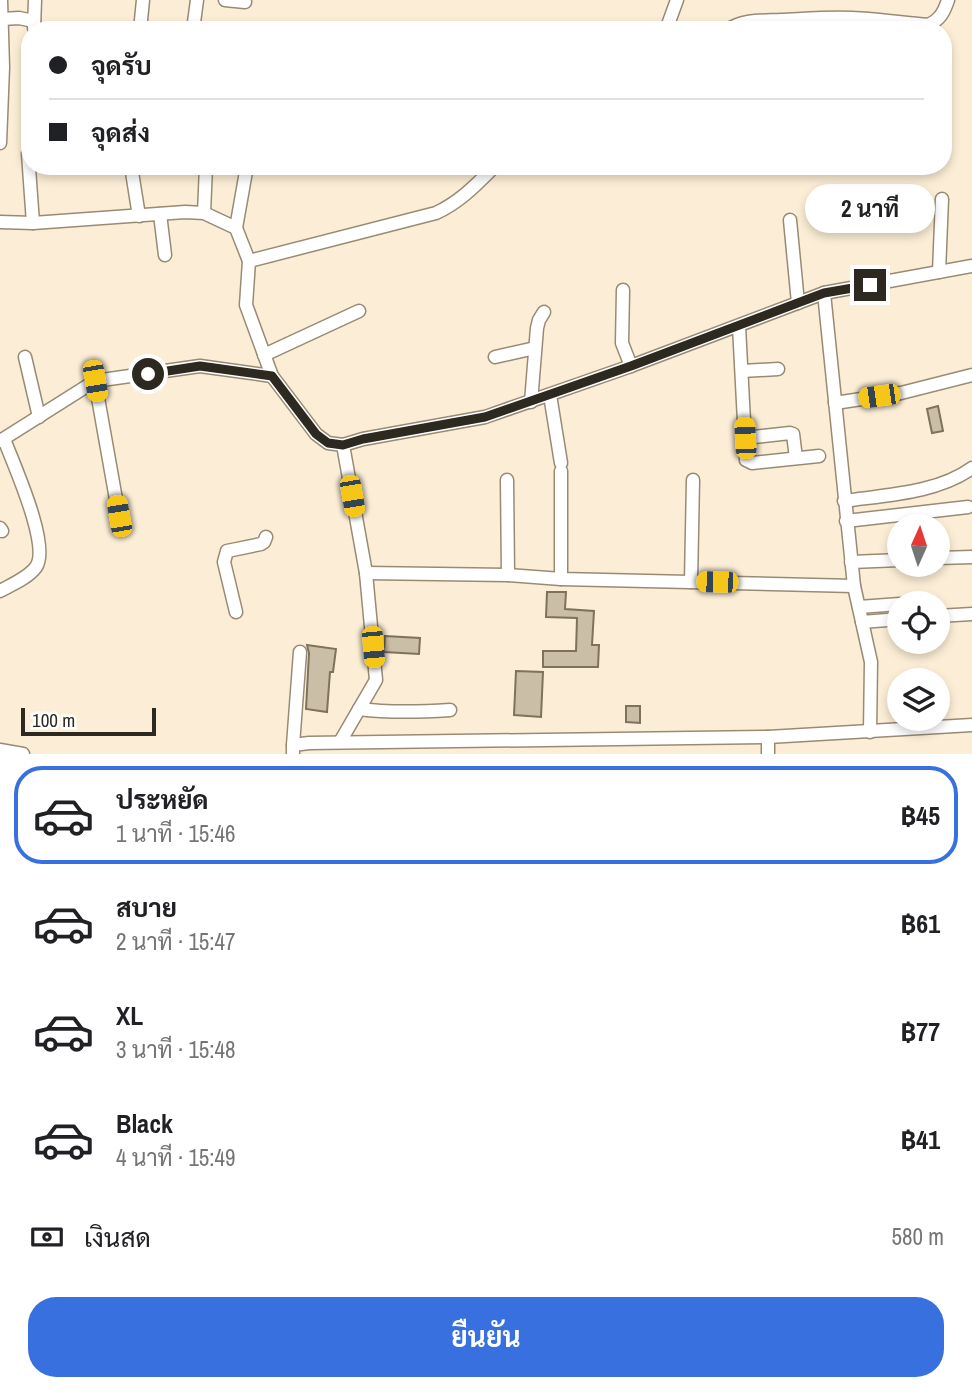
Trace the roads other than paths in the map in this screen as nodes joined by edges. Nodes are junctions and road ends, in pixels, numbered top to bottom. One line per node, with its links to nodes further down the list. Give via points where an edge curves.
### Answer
1 (1, 0): 9 (street)
2 (35, 0): 11 (street)
3 (144, 0): 12 (street)
4 (197, 0): 13 (street)
5 (225, 0): 8 (street)
6 (677, 0): 14 (street)
7 (948, 0): 15 (street)
8 (245, 2)
9 (2, 19): 10 (street); 16 (street)
10 (23, 21)
11 (34, 21)
12 (140, 21)
13 (194, 21)
14 (669, 21)
15 (937, 21)
16 (0, 143)
17 (30, 175): 28 (street)
18 (132, 175): 25 (street)
19 (206, 175): 23 (street)
20 (245, 175): 29 (street)
21 (485, 175): 31 (street, via 465,196 436,213)
22 (942, 199): 33 (street)
23 (204, 213): 24 (street); 29 (street)
24 (160, 214): 25 (street); 30 (street)
25 (139, 216): 28 (street)
26 (790, 220): 36 (street)
27 (0, 222): 28 (street)
28 (33, 223)
29 (236, 228): 31 (street)
30 (165, 255)
31 (249, 261): 41 (street, via 246,305)
32 (972, 267): 33 (street)
33 (939, 272): 35 (street)
34 (623, 290): 44 (street, via 622,343)
35 (824, 293): 36 (street); 52 (street)
36 (797, 303): 39 (street)
37 (359, 311): 41 (street)
38 (544, 312): 40 (street)
39 (739, 326): 44 (street); 46 (street)
40 (535, 348): 42 (street); 51 (street)
41 (264, 355): 48 (street)
42 (495, 356)
43 (26, 357): 53 (street)
44 (631, 366): 50 (street)
45 (778, 369): 46 (street)
46 (742, 371): 54 (street)
47 (972, 375): 52 (street, via 901,393)
48 (272, 376): 49 (street, via 200,366); 56 (street, via 316,434 328,443)
49 (95, 381): 53 (street); 64 (street)
50 (550, 395): 51 (street); 73 (street, via 561,467)
51 (531, 401): 56 (street, via 485,417)
52 (835, 402): 62 (street)
53 (39, 418): 55 (street)
54 (745, 438): 58 (street, via 748,462); 58 (street, via 793,434)
55 (2, 440): 76 (street, via 37,529 40,556 30,573)
56 (343, 445): 71 (street)
57 (819, 456): 58 (street)
58 (796, 458)
59 (972, 468): 62 (street, via 949,482 926,488)
60 (507, 480): 72 (street)
61 (693, 480): 74 (street)
62 (844, 501): 65 (street)
63 (968, 507): 65 (street)
64 (119, 516)
65 (846, 521): 70 (street)
66 (266, 537): 79 (street, via 261,544 227,551 224,557)
67 (972, 557): 68 (street)
68 (950, 558)
69 (887, 561): 70 (street)
70 (851, 562): 75 (street)
71 (366, 573): 72 (street); 85 (street, via 376,680)
72 (508, 575): 73 (street)
73 (561, 579): 74 (street)
74 (691, 582): 75 (street)
75 (854, 586): 78 (street)
76 (0, 591)
77 (887, 605): 78 (street)
78 (859, 607): 83 (street)
79 (236, 612)
80 (972, 614): 81 (street)
81 (950, 615)
82 (887, 620): 83 (street)
83 (862, 622): 88 (street, via 871,662)
84 (300, 652): 92 (street)
85 (359, 709): 86 (street); 90 (street)
86 (450, 710)
87 (972, 725): 88 (street)
88 (870, 732): 89 (street)
89 (768, 737): 90 (street); 94 (street)
90 (341, 742): 92 (street, via 309,743)
91 (0, 750): 93 (street)
92 (293, 750)
93 (23, 754)
94 (768, 754)

